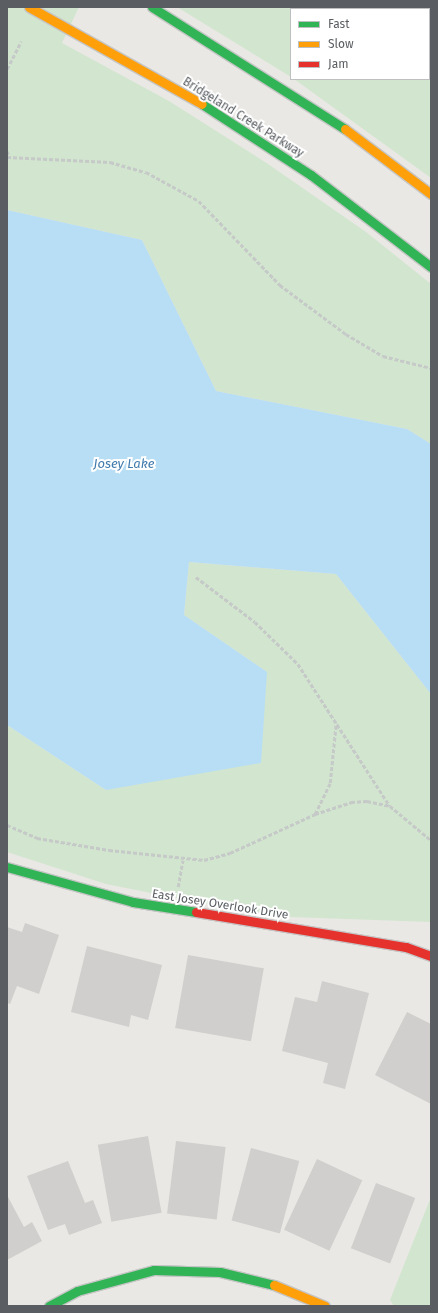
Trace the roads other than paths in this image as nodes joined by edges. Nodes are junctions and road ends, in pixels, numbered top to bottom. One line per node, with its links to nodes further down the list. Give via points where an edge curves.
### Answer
1 (30, 7): 4 (main road, Bridgeland Creek Parkway, via 211,109 311,175)
2 (152, 7): 3 (main road, via 341,126)
3 (431, 194)
4 (431, 267)
5 (7, 866): 6 (main road, East Josey Overlook Drive, via 59,884 133,902 406,946)
6 (431, 956)
7 (49, 1306): 8 (main road, via 77,1291 154,1270 220,1272 291,1289)
8 (326, 1306)

